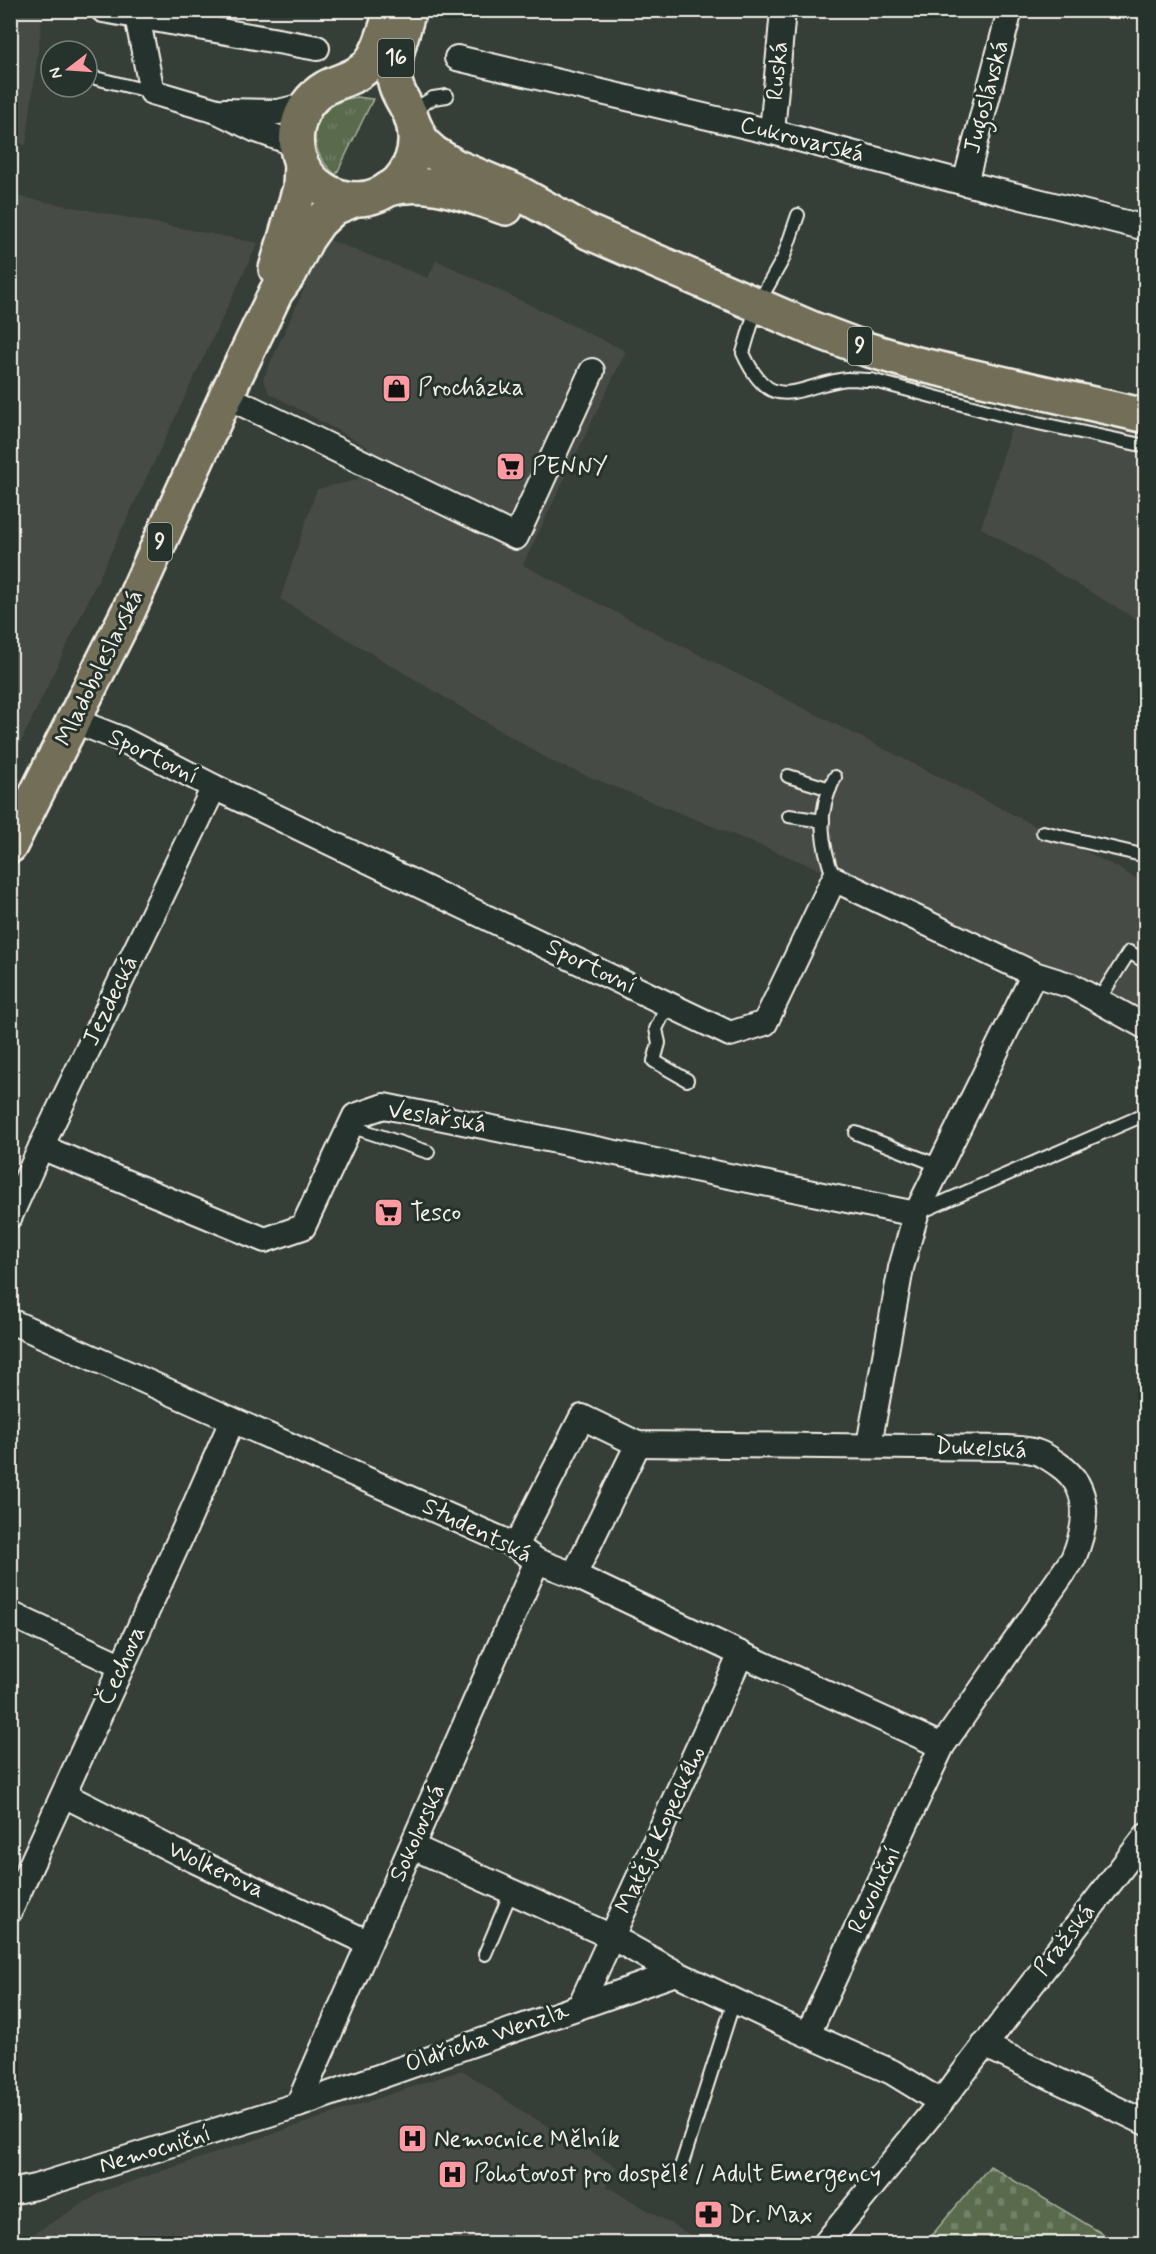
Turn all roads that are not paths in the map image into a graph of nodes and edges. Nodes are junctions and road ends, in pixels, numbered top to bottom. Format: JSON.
{"nodes":[{"id":1,"x":103,"y":10,"type":"edge"},
{"id":2,"x":392,"y":10,"type":"edge"},
{"id":3,"x":409,"y":10,"type":"edge"},
{"id":4,"x":783,"y":10,"type":"edge"},
{"id":5,"x":1010,"y":10,"type":"edge"},
{"id":6,"x":137,"y":16,"type":"junction"},
{"id":7,"x":317,"y":48,"type":"dead end"},
{"id":8,"x":457,"y":58,"type":"dead end"},
{"id":9,"x":99,"y":79,"type":"edge"},
{"id":10,"x":344,"y":80,"type":"junction"},
{"id":11,"x":152,"y":92,"type":"junction"},
{"id":12,"x":447,"y":96,"type":"dead end"},
{"id":13,"x":307,"y":105,"type":"junction"},
{"id":14,"x":217,"y":111,"type":"junction"},
{"id":15,"x":409,"y":114,"type":"junction"},
{"id":16,"x":772,"y":132,"type":"junction"},
{"id":17,"x":299,"y":155,"type":"junction"},
{"id":18,"x":965,"y":183,"type":"junction"},
{"id":19,"x":388,"y":189,"type":"junction"},
{"id":20,"x":356,"y":199,"type":"junction"},
{"id":21,"x":798,"y":215,"type":"dead end"},
{"id":22,"x":1146,"y":228,"type":"edge"},
{"id":23,"x":588,"y":232,"type":"junction"},
{"id":24,"x":276,"y":292,"type":"junction"},
{"id":25,"x":757,"y":305,"type":"junction"},
{"id":26,"x":592,"y":371,"type":"dead end"},
{"id":27,"x":226,"y":396,"type":"junction"},
{"id":28,"x":1146,"y":416,"type":"edge"},
{"id":29,"x":1146,"y":446,"type":"edge"},
{"id":30,"x":75,"y":721,"type":"junction"},
{"id":31,"x":788,"y":776,"type":"dead end"},
{"id":32,"x":835,"y":777,"type":"dead end"},
{"id":33,"x":214,"y":787,"type":"junction"},
{"id":34,"x":830,"y":789,"type":"junction"},
{"id":35,"x":789,"y":816,"type":"dead end"},
{"id":36,"x":823,"y":821,"type":"junction"},
{"id":37,"x":1043,"y":832,"type":"dead end"},
{"id":38,"x":10,"y":846,"type":"edge"},
{"id":39,"x":1146,"y":856,"type":"edge"},
{"id":40,"x":834,"y":879,"type":"junction"},
{"id":41,"x":1146,"y":962,"type":"edge"},
{"id":42,"x":1034,"y":974,"type":"junction"},
{"id":43,"x":1098,"y":1001,"type":"junction"},
{"id":44,"x":668,"y":1004,"type":"junction"},
{"id":45,"x":1146,"y":1027,"type":"edge"},
{"id":46,"x":687,"y":1080,"type":"dead end"},
{"id":47,"x":1146,"y":1114,"type":"edge"},
{"id":48,"x":350,"y":1126,"type":"junction"},
{"id":49,"x":856,"y":1133,"type":"dead end"},
{"id":50,"x":41,"y":1147,"type":"junction"},
{"id":51,"x":428,"y":1152,"type":"dead end"},
{"id":52,"x":940,"y":1166,"type":"junction"},
{"id":53,"x":916,"y":1214,"type":"junction"},
{"id":54,"x":10,"y":1216,"type":"edge"},
{"id":55,"x":10,"y":1321,"type":"edge"},
{"id":56,"x":232,"y":1421,"type":"junction"},
{"id":57,"x":638,"y":1444,"type":"junction"},
{"id":58,"x":868,"y":1445,"type":"junction"},
{"id":59,"x":516,"y":1546,"type":"junction"},
{"id":60,"x":537,"y":1561,"type":"junction"},
{"id":61,"x":574,"y":1575,"type":"junction"},
{"id":62,"x":10,"y":1614,"type":"edge"},
{"id":63,"x":741,"y":1654,"type":"junction"},
{"id":64,"x":122,"y":1666,"type":"junction"},
{"id":65,"x":942,"y":1746,"type":"junction"},
{"id":66,"x":64,"y":1795,"type":"junction"},
{"id":67,"x":1146,"y":1836,"type":"edge"},
{"id":68,"x":413,"y":1847,"type":"junction"},
{"id":69,"x":511,"y":1892,"type":"junction"},
{"id":70,"x":11,"y":1909,"type":"edge"},
{"id":71,"x":612,"y":1936,"type":"junction"},
{"id":72,"x":369,"y":1943,"type":"junction"},
{"id":73,"x":484,"y":1954,"type":"dead end"},
{"id":74,"x":676,"y":1973,"type":"junction"},
{"id":75,"x":734,"y":2001,"type":"junction"},
{"id":76,"x":580,"y":2006,"type":"junction"},
{"id":77,"x":808,"y":2034,"type":"junction"},
{"id":78,"x":984,"y":2045,"type":"junction"},
{"id":79,"x":941,"y":2102,"type":"junction"},
{"id":80,"x":298,"y":2104,"type":"junction"},
{"id":81,"x":1146,"y":2123,"type":"edge"},
{"id":82,"x":679,"y":2173,"type":"dead end"},
{"id":83,"x":10,"y":2192,"type":"edge"},
{"id":84,"x":825,"y":2244,"type":"edge"}],
"edges":[{"from":1,"to":6,"type":"street"},
{"from":2,"to":10,"type":"main road","number":"16"},
{"from":3,"to":15,"type":"main road","number":"16"},
{"from":4,"to":16,"type":"street","name":"Ruská"},
{"from":5,"to":18,"type":"street","name":"Jugoslávská"},
{"from":6,"to":7,"type":"street"},
{"from":6,"to":11,"type":"street"},
{"from":8,"to":16,"type":"street","name":"Cukrovarská"},
{"from":9,"to":11,"type":"lane"},
{"from":10,"to":13,"type":"main road"},
{"from":10,"to":15,"type":"main road","number":"9"},
{"from":11,"to":14,"type":"street"},
{"from":12,"to":15,"type":"lane"},
{"from":13,"to":14,"type":"street"},
{"from":13,"to":17,"type":"main road","name":"Mladoboleslavská","number":"9"},
{"from":14,"to":17,"type":"street"},
{"from":15,"to":19,"type":"main road"},
{"from":15,"to":23,"type":"main road","number":"9"},
{"from":16,"to":18,"type":"street","name":"Cukrovarská"},
{"from":17,"to":20,"type":"main road"},
{"from":17,"to":24,"type":"main road","name":"Mladoboleslavská","number":"9"},
{"from":18,"to":22,"type":"street","name":"Cukrovarská"},
{"from":19,"to":20,"type":"main road","name":"Mladoboleslavská","number":"9"},
{"from":19,"to":23,"type":"main road","number":"9"},
{"from":20,"to":24,"type":"main road","name":"Mladoboleslavská","number":"9"},
{"from":21,"to":25,"type":"lane"},
{"from":23,"to":25,"type":"main road","number":"9"},
{"from":24,"to":27,"type":"main road","name":"Mladoboleslavská","number":"9"},
{"from":25,"to":28,"type":"main road","number":"9"},
{"from":25,"to":29,"type":"lane"},
{"from":26,"to":27,"type":"street"},
{"from":27,"to":30,"type":"main road","name":"Mladoboleslavská","number":"9"},
{"from":30,"to":33,"type":"street","name":"Sportovní"},
{"from":30,"to":38,"type":"main road","name":"Mladoboleslavská","number":"9"},
{"from":31,"to":34,"type":"lane"},
{"from":32,"to":34,"type":"lane"},
{"from":33,"to":44,"type":"street","name":"Sportovní"},
{"from":33,"to":50,"type":"street","name":"Jezdecká"},
{"from":34,"to":36,"type":"lane"},
{"from":35,"to":36,"type":"lane"},
{"from":36,"to":40,"type":"lane"},
{"from":37,"to":39,"type":"lane"},
{"from":40,"to":42,"type":"street"},
{"from":40,"to":44,"type":"street","name":"Sportovní"},
{"from":41,"to":43,"type":"lane"},
{"from":42,"to":43,"type":"street"},
{"from":42,"to":52,"type":"street"},
{"from":43,"to":45,"type":"street"},
{"from":44,"to":46,"type":"lane"},
{"from":47,"to":53,"type":"lane"},
{"from":48,"to":50,"type":"street","name":"Veslařská"},
{"from":48,"to":51,"type":"lane"},
{"from":48,"to":53,"type":"street","name":"Veslařská"},
{"from":49,"to":52,"type":"lane"},
{"from":50,"to":54,"type":"street","name":"Jezdecká"},
{"from":52,"to":53,"type":"street"},
{"from":53,"to":58,"type":"street"},
{"from":55,"to":56,"type":"street","name":"Studentská"},
{"from":56,"to":59,"type":"street","name":"Studentská"},
{"from":56,"to":64,"type":"street","name":"Čechova"},
{"from":57,"to":58,"type":"street","name":"Dukelská"},
{"from":57,"to":59,"type":"street"},
{"from":57,"to":61,"type":"street"},
{"from":58,"to":65,"type":"street","name":"Dukelská"},
{"from":59,"to":60,"type":"street","name":"Studentská"},
{"from":60,"to":61,"type":"street","name":"Studentská"},
{"from":60,"to":68,"type":"street","name":"Sokolovská"},
{"from":61,"to":63,"type":"street","name":"Studentská"},
{"from":62,"to":64,"type":"street"},
{"from":63,"to":65,"type":"street","name":"Studentská"},
{"from":63,"to":71,"type":"street","name":"Matěje Kopeckého"},
{"from":64,"to":66,"type":"street","name":"Čechova"},
{"from":65,"to":77,"type":"street","name":"Revoluční"},
{"from":66,"to":70,"type":"street","name":"Čechova"},
{"from":66,"to":72,"type":"street","name":"Wolkerova"},
{"from":67,"to":78,"type":"street","name":"Pražská"},
{"from":68,"to":69,"type":"street"},
{"from":68,"to":72,"type":"street","name":"Sokolovská"},
{"from":69,"to":71,"type":"street"},
{"from":69,"to":73,"type":"lane"},
{"from":71,"to":74,"type":"street"},
{"from":71,"to":76,"type":"street","name":"Matěje Kopeckého"},
{"from":72,"to":80,"type":"street","name":"Sokolovská"},
{"from":74,"to":75,"type":"street"},
{"from":74,"to":76,"type":"street","name":"Oldřicha Wenzla"},
{"from":75,"to":77,"type":"street"},
{"from":75,"to":82,"type":"lane"},
{"from":76,"to":80,"type":"street","name":"Oldřicha Wenzla"},
{"from":77,"to":79,"type":"street"},
{"from":78,"to":79,"type":"street","name":"Pražská"},
{"from":78,"to":81,"type":"street"},
{"from":79,"to":84,"type":"street","name":"Pražská"},
{"from":80,"to":83,"type":"street","name":"Nemocniční"}]}
